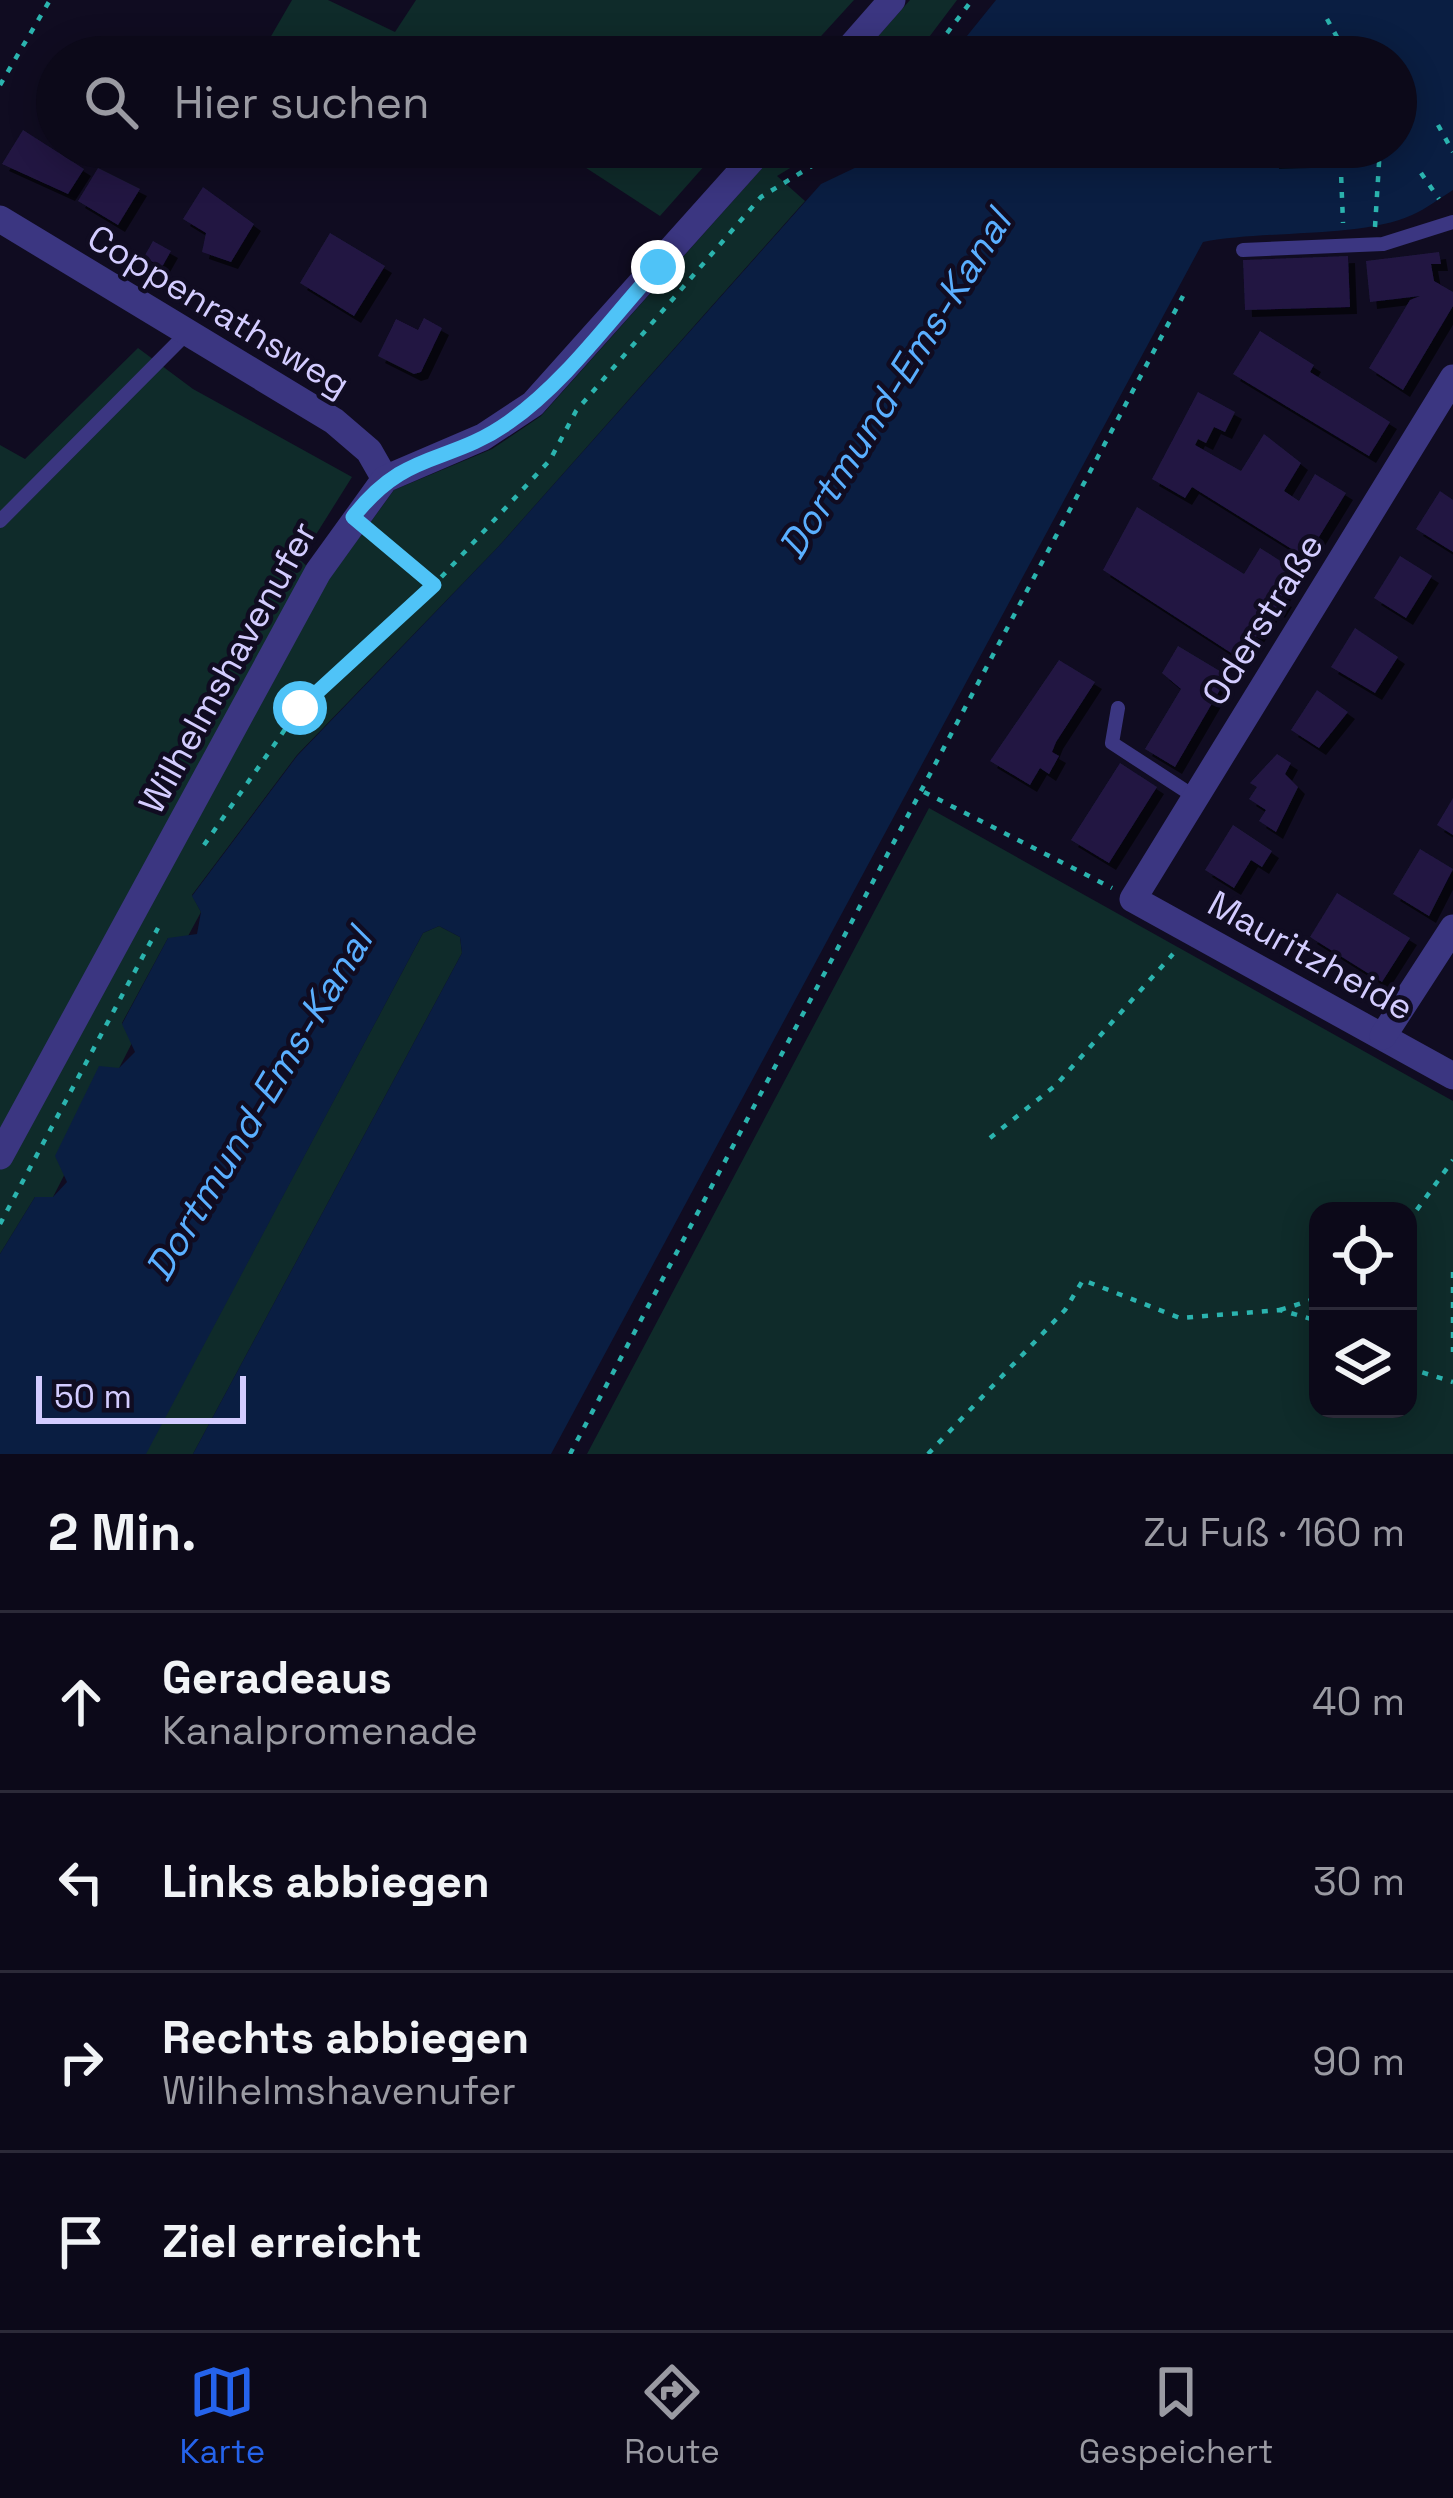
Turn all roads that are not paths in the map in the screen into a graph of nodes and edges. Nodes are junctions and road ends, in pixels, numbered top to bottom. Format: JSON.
{"nodes":[{"id":1,"x":892,"y":0,"type":"edge"},
{"id":2,"x":860,"y":36,"type":"edge"},
{"id":3,"x":744,"y":168,"type":"edge"},
{"id":4,"x":0,"y":219,"type":"edge"},
{"id":5,"x":1453,"y":222,"type":"edge"},
{"id":6,"x":1243,"y":250,"type":"dead end"},
{"id":7,"x":188,"y":332,"type":"junction"},
{"id":8,"x":1453,"y":378,"type":"edge"},
{"id":9,"x":385,"y":478,"type":"junction"},
{"id":10,"x":0,"y":521,"type":"edge"},
{"id":11,"x":1118,"y":708,"type":"dead end"},
{"id":12,"x":1196,"y":797,"type":"junction"},
{"id":13,"x":1133,"y":898,"type":"joint"},
{"id":14,"x":1453,"y":928,"type":"edge"},
{"id":15,"x":1383,"y":1036,"type":"junction"},
{"id":16,"x":1453,"y":1076,"type":"edge"},
{"id":17,"x":0,"y":1156,"type":"edge"}],
"edges":[{"from":1,"to":2,"type":"street"},
{"from":3,"to":9,"type":"street","name":"Wilhelmshavenufer"},
{"from":4,"to":7,"type":"street","name":"Coppenrathsweg"},
{"from":5,"to":6,"type":"lane"},
{"from":7,"to":9,"type":"street","name":"Coppenrathsweg"},
{"from":7,"to":10,"type":"lane"},
{"from":8,"to":12,"type":"street","name":"Oderstraße"},
{"from":9,"to":17,"type":"street","name":"Wilhelmshavenufer"},
{"from":11,"to":12,"type":"lane"},
{"from":12,"to":13,"type":"street","name":"Oderstraße"},
{"from":13,"to":15,"type":"street","name":"Mauritzheide"},
{"from":14,"to":15,"type":"street"},
{"from":15,"to":16,"type":"street","name":"Mauritzheide"}]}
